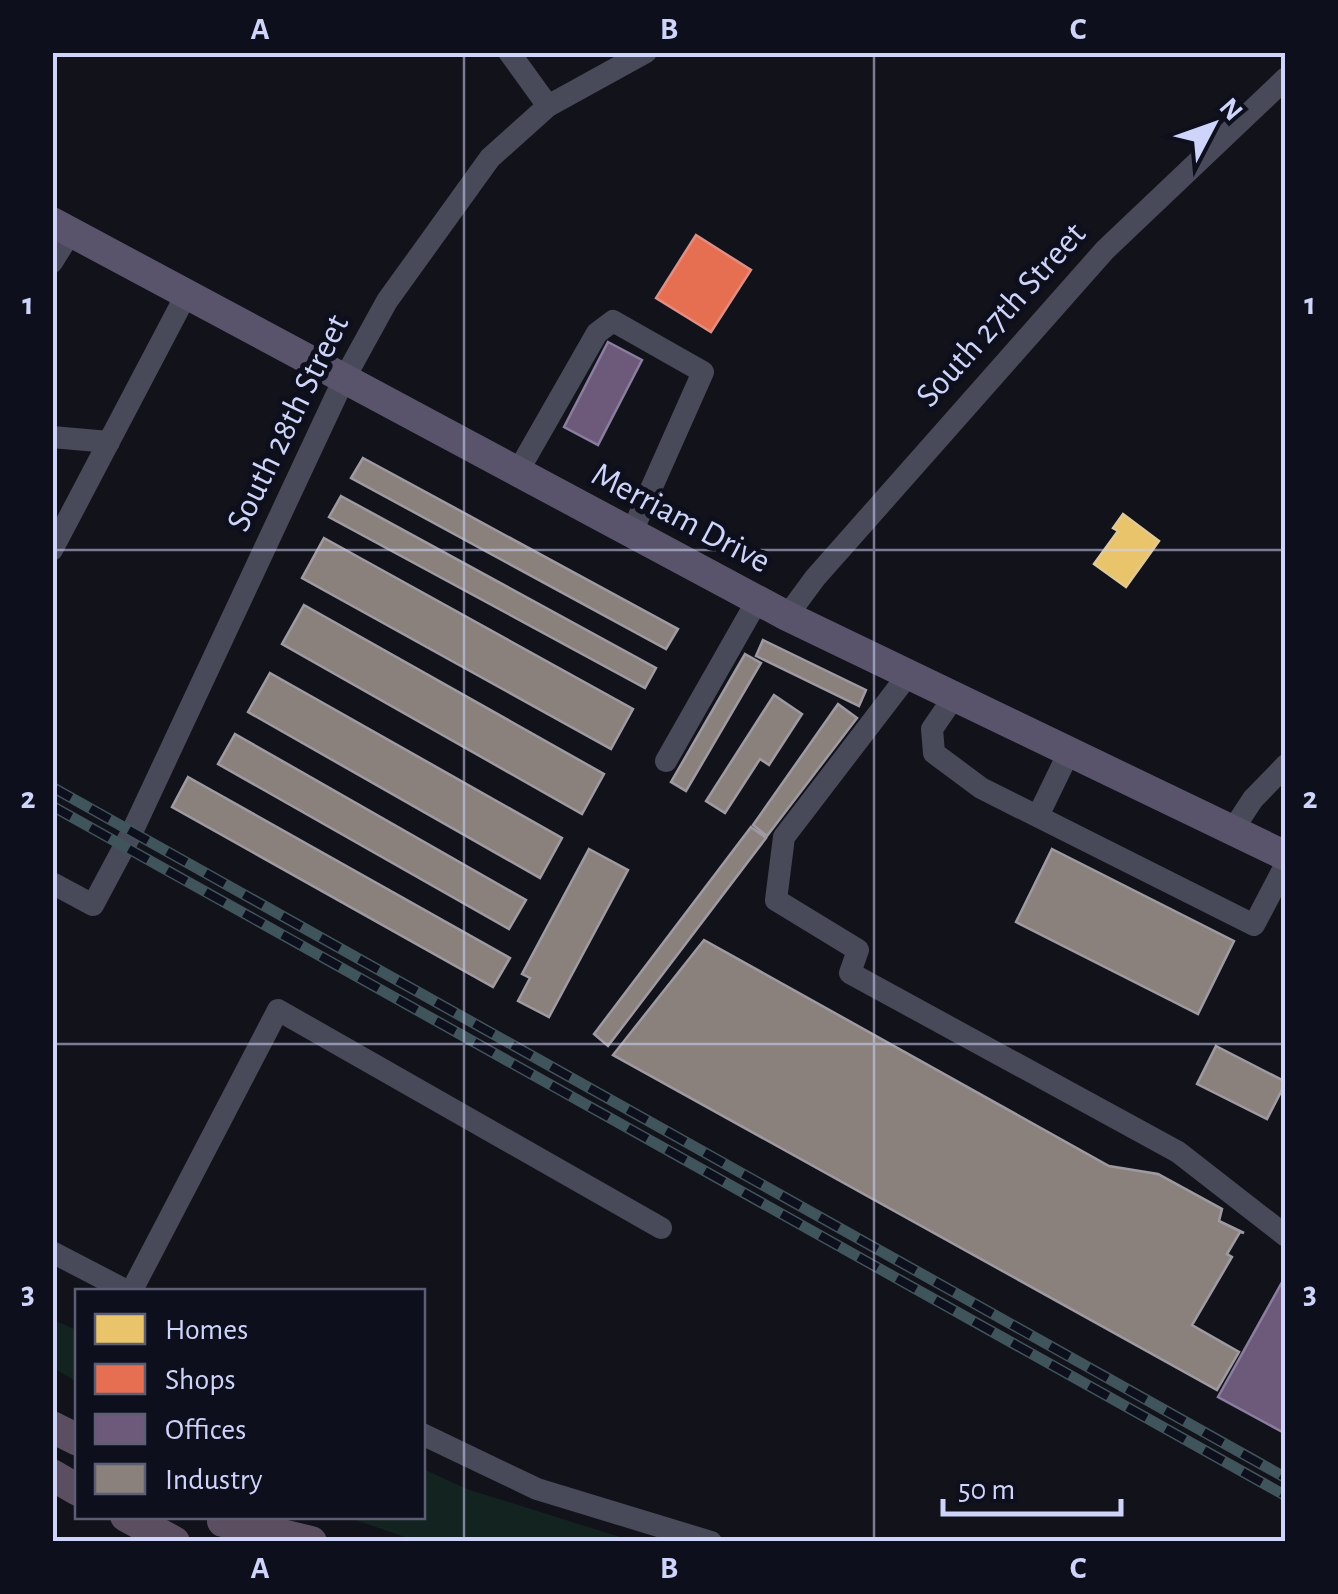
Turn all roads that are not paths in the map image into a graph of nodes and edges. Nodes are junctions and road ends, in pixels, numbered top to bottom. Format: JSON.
{"nodes":[{"id":1,"x":509,"y":52,"type":"edge"},
{"id":2,"x":646,"y":52,"type":"edge"},
{"id":3,"x":1286,"y":78,"type":"edge"},
{"id":4,"x":548,"y":106,"type":"junction"},
{"id":5,"x":62,"y":227,"type":"edge"},
{"id":6,"x":52,"y":262,"type":"edge"},
{"id":7,"x":186,"y":295,"type":"junction"},
{"id":8,"x":343,"y":381,"type":"junction"},
{"id":9,"x":52,"y":437,"type":"edge"},
{"id":10,"x":109,"y":442,"type":"junction"},
{"id":11,"x":517,"y":474,"type":"junction"},
{"id":12,"x":631,"y":534,"type":"junction"},
{"id":13,"x":52,"y":550,"type":"edge"},
{"id":14,"x":757,"y":600,"type":"junction"},
{"id":15,"x":787,"y":616,"type":"junction"},
{"id":16,"x":908,"y":675,"type":"junction"},
{"id":17,"x":954,"y":697,"type":"junction"},
{"id":18,"x":1069,"y":752,"type":"junction"},
{"id":19,"x":666,"y":761,"type":"dead end"},
{"id":20,"x":1286,"y":765,"type":"edge"},
{"id":21,"x":1038,"y":816,"type":"junction"},
{"id":22,"x":1232,"y":831,"type":"junction"},
{"id":23,"x":1286,"y":860,"type":"edge"},
{"id":24,"x":52,"y":883,"type":"edge"},
{"id":25,"x":661,"y":1228,"type":"dead end"},
{"id":26,"x":1286,"y":1236,"type":"edge"},
{"id":27,"x":52,"y":1252,"type":"edge"},
{"id":28,"x":124,"y":1289,"type":"edge"},
{"id":29,"x":132,"y":1289,"type":"edge"},
{"id":30,"x":52,"y":1427,"type":"edge"},
{"id":31,"x":425,"y":1435,"type":"edge"},
{"id":32,"x":75,"y":1438,"type":"edge"},
{"id":33,"x":52,"y":1476,"type":"edge"},
{"id":34,"x":75,"y":1488,"type":"edge"},
{"id":35,"x":122,"y":1519,"type":"edge"},
{"id":36,"x":132,"y":1519,"type":"edge"},
{"id":37,"x":219,"y":1519,"type":"edge"},
{"id":38,"x":154,"y":1542,"type":"edge"},
{"id":39,"x":174,"y":1542,"type":"edge"},
{"id":40,"x":264,"y":1542,"type":"edge"},
{"id":41,"x":311,"y":1542,"type":"edge"},
{"id":42,"x":711,"y":1542,"type":"edge"}],
"edges":[{"from":1,"to":4,"type":"street"},
{"from":2,"to":4,"type":"street","name":"South 28th Street"},
{"from":3,"to":15,"type":"street","name":"South 27th Street"},
{"from":4,"to":8,"type":"street","name":"South 28th Street"},
{"from":5,"to":6,"type":"street"},
{"from":5,"to":7,"type":"main road","name":"Merriam Drive"},
{"from":7,"to":8,"type":"main road","name":"Merriam Drive"},
{"from":7,"to":10,"type":"street"},
{"from":8,"to":11,"type":"main road","name":"Merriam Drive"},
{"from":8,"to":24,"type":"street","name":"South 28th Street"},
{"from":9,"to":10,"type":"street"},
{"from":10,"to":13,"type":"street"},
{"from":11,"to":12,"type":"main road","name":"Merriam Drive"},
{"from":11,"to":12,"type":"street"},
{"from":12,"to":14,"type":"main road","name":"Merriam Drive"},
{"from":14,"to":15,"type":"main road","name":"Merriam Drive"},
{"from":14,"to":19,"type":"street"},
{"from":15,"to":16,"type":"main road","name":"Merriam Drive"},
{"from":16,"to":17,"type":"main road","name":"Merriam Drive"},
{"from":16,"to":26,"type":"street"},
{"from":17,"to":18,"type":"main road","name":"Merriam Drive"},
{"from":17,"to":21,"type":"street"},
{"from":18,"to":21,"type":"street"},
{"from":18,"to":22,"type":"main road","name":"Merriam Drive"},
{"from":20,"to":22,"type":"street"},
{"from":21,"to":23,"type":"street"},
{"from":22,"to":23,"type":"main road","name":"Merriam Drive"},
{"from":25,"to":29,"type":"street"},
{"from":27,"to":28,"type":"street"},
{"from":30,"to":32,"type":"highway"},
{"from":31,"to":42,"type":"street"},
{"from":33,"to":34,"type":"highway"},
{"from":35,"to":38,"type":"highway"},
{"from":36,"to":39,"type":"highway"},
{"from":37,"to":40,"type":"highway"},
{"from":37,"to":41,"type":"highway"}]}
